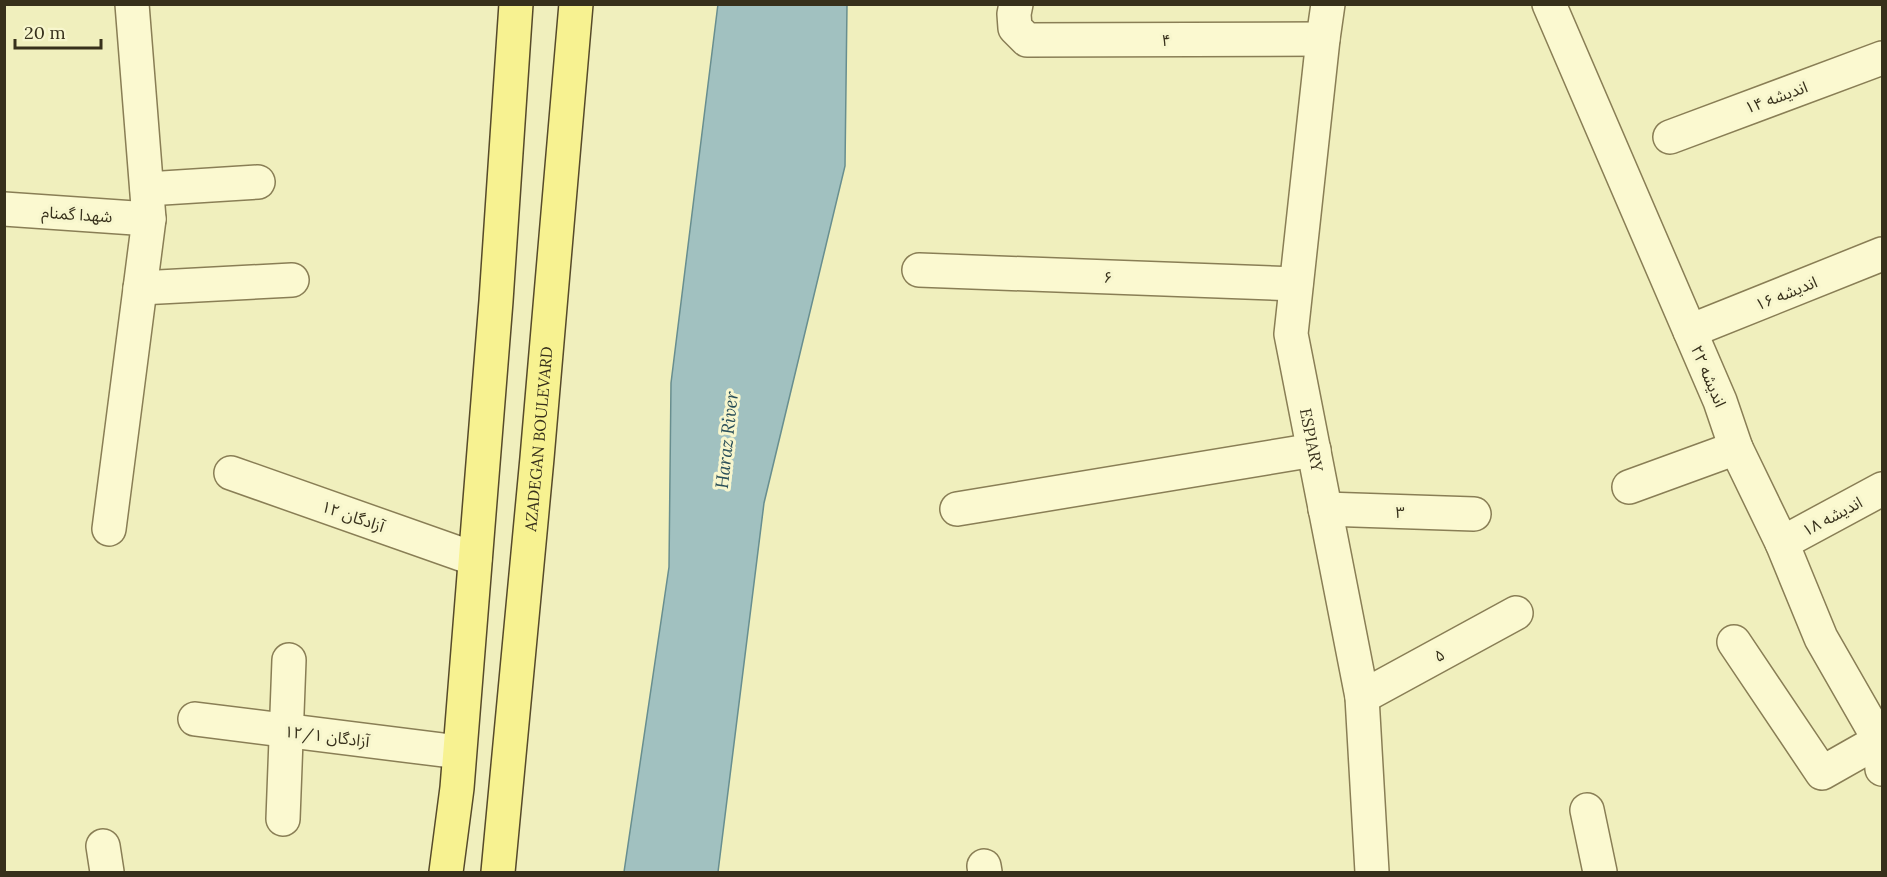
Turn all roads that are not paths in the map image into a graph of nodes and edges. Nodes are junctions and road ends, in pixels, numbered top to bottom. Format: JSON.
{"nodes":[{"id":1,"x":132,"y":4,"type":"edge"},
{"id":2,"x":516,"y":4,"type":"edge"},
{"id":3,"x":576,"y":4,"type":"edge"},
{"id":4,"x":1328,"y":4,"type":"edge"},
{"id":5,"x":1549,"y":4,"type":"edge"},
{"id":6,"x":1015,"y":16,"type":"edge"},
{"id":7,"x":1323,"y":39,"type":"junction"},
{"id":8,"x":1882,"y":58,"type":"edge"},
{"id":9,"x":1670,"y":137,"type":"dead end"},
{"id":10,"x":258,"y":182,"type":"dead end"},
{"id":11,"x":148,"y":204,"type":"junction"},
{"id":12,"x":4,"y":209,"type":"edge"},
{"id":13,"x":1882,"y":254,"type":"edge"},
{"id":14,"x":919,"y":270,"type":"dead end"},
{"id":15,"x":292,"y":280,"type":"dead end"},
{"id":16,"x":1296,"y":284,"type":"junction"},
{"id":17,"x":140,"y":288,"type":"junction"},
{"id":18,"x":1690,"y":331,"type":"junction"},
{"id":19,"x":1736,"y":448,"type":"junction"},
{"id":20,"x":1314,"y":450,"type":"junction"},
{"id":21,"x":231,"y":473,"type":"dead end"},
{"id":22,"x":1629,"y":487,"type":"dead end"},
{"id":23,"x":1882,"y":489,"type":"edge"},
{"id":24,"x":957,"y":509,"type":"dead end"},
{"id":25,"x":1325,"y":509,"type":"junction"},
{"id":26,"x":1474,"y":514,"type":"dead end"},
{"id":27,"x":109,"y":529,"type":"dead end"},
{"id":28,"x":1782,"y":543,"type":"junction"},
{"id":29,"x":475,"y":559,"type":"junction"},
{"id":30,"x":1516,"y":613,"type":"dead end"},
{"id":31,"x":1734,"y":642,"type":"dead end"},
{"id":32,"x":289,"y":660,"type":"dead end"},
{"id":33,"x":1362,"y":697,"type":"junction"},
{"id":34,"x":195,"y":719,"type":"dead end"},
{"id":35,"x":286,"y":731,"type":"junction"},
{"id":36,"x":1882,"y":750,"type":"edge"},
{"id":37,"x":459,"y":752,"type":"junction"},
{"id":38,"x":1587,"y":810,"type":"dead end"},
{"id":39,"x":284,"y":819,"type":"dead end"},
{"id":40,"x":446,"y":873,"type":"edge"},
{"id":41,"x":498,"y":873,"type":"edge"},
{"id":42,"x":1372,"y":873,"type":"edge"},
{"id":43,"x":1600,"y":873,"type":"edge"}],
"edges":[{"from":1,"to":11,"type":"street"},
{"from":2,"to":29,"type":"main road"},
{"from":3,"to":41,"type":"main road","name":"AZADEGAN BOULEVARD"},
{"from":4,"to":7,"type":"street","name":"ESPIARY"},
{"from":5,"to":18,"type":"street","name":"اندیشه ۲۲"},
{"from":6,"to":7,"type":"street","name":"۴"},
{"from":7,"to":16,"type":"street","name":"ESPIARY"},
{"from":8,"to":9,"type":"street","name":"اندیشه ۱۴"},
{"from":10,"to":11,"type":"street","name":"شهدا گمنام"},
{"from":11,"to":12,"type":"street","name":"شهدا گمنام"},
{"from":11,"to":17,"type":"street"},
{"from":13,"to":18,"type":"street","name":"اندیشه ۱۶"},
{"from":14,"to":16,"type":"street","name":"۶"},
{"from":15,"to":17,"type":"street"},
{"from":16,"to":20,"type":"street","name":"ESPIARY"},
{"from":17,"to":27,"type":"street"},
{"from":18,"to":19,"type":"street","name":"اندیشه ۲۲"},
{"from":19,"to":22,"type":"street"},
{"from":19,"to":28,"type":"street","name":"اندیشه ۲۲"},
{"from":20,"to":24,"type":"street"},
{"from":20,"to":25,"type":"street","name":"ESPIARY"},
{"from":21,"to":29,"type":"street","name":"آزادگان ۱۲"},
{"from":23,"to":28,"type":"street","name":"اندیشه ۱۸"},
{"from":25,"to":26,"type":"street","name":"۳"},
{"from":25,"to":33,"type":"street","name":"ESPIARY"},
{"from":28,"to":36,"type":"street","name":"اندیشه ۲۲"},
{"from":29,"to":37,"type":"main road"},
{"from":30,"to":33,"type":"street","name":"۵"},
{"from":31,"to":36,"type":"street"},
{"from":32,"to":35,"type":"street"},
{"from":33,"to":42,"type":"street","name":"ESPIARY"},
{"from":34,"to":35,"type":"street","name":"آزادگان ۱۲/۱"},
{"from":35,"to":37,"type":"street","name":"آزادگان ۱۲/۱"},
{"from":35,"to":39,"type":"street"},
{"from":37,"to":40,"type":"main road"},
{"from":38,"to":43,"type":"street"}]}
